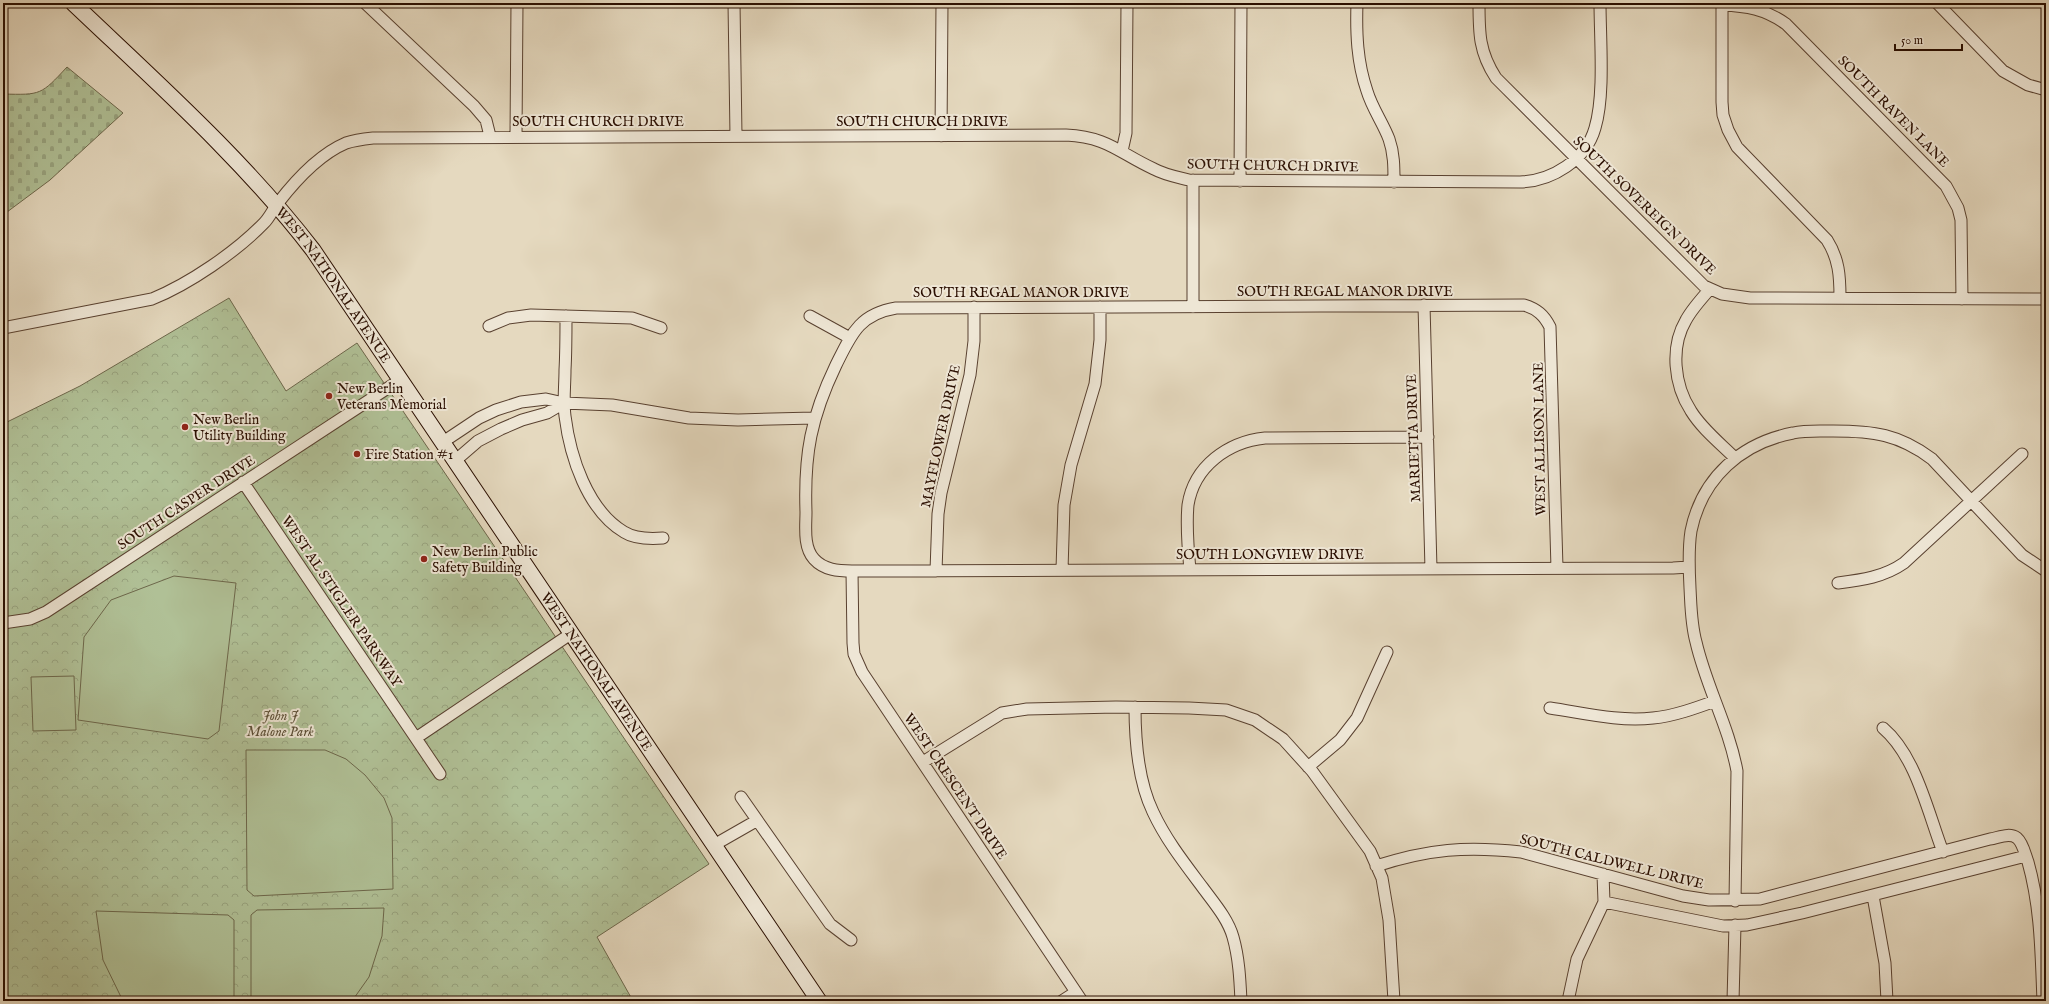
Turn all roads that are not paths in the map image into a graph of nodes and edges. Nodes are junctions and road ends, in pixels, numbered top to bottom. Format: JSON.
{"nodes":[{"id":1,"x":73,"y":3,"type":"edge"},
{"id":2,"x":365,"y":3,"type":"edge"},
{"id":3,"x":517,"y":3,"type":"edge"},
{"id":4,"x":734,"y":3,"type":"edge"},
{"id":5,"x":942,"y":3,"type":"edge"},
{"id":6,"x":1126,"y":3,"type":"edge"},
{"id":7,"x":1241,"y":3,"type":"edge"},
{"id":8,"x":1357,"y":3,"type":"edge"},
{"id":9,"x":1479,"y":3,"type":"edge"},
{"id":10,"x":1600,"y":3,"type":"edge"},
{"id":11,"x":1937,"y":3,"type":"edge"},
{"id":12,"x":1722,"y":4,"type":"edge"},
{"id":13,"x":2046,"y":90,"type":"edge"},
{"id":14,"x":490,"y":136,"type":"junction"},
{"id":15,"x":516,"y":136,"type":"junction"},
{"id":16,"x":736,"y":136,"type":"junction"},
{"id":17,"x":942,"y":136,"type":"junction"},
{"id":18,"x":1122,"y":151,"type":"junction"},
{"id":19,"x":1576,"y":158,"type":"junction"},
{"id":20,"x":1193,"y":180,"type":"junction"},
{"id":21,"x":1240,"y":181,"type":"junction"},
{"id":22,"x":1394,"y":182,"type":"junction"},
{"id":23,"x":277,"y":204,"type":"junction"},
{"id":24,"x":1710,"y":289,"type":"junction"},
{"id":25,"x":1840,"y":298,"type":"junction"},
{"id":26,"x":1962,"y":299,"type":"junction"},
{"id":27,"x":2046,"y":299,"type":"edge"},
{"id":28,"x":1424,"y":306,"type":"junction"},
{"id":29,"x":1100,"y":307,"type":"junction"},
{"id":30,"x":1193,"y":307,"type":"junction"},
{"id":31,"x":974,"y":308,"type":"junction"},
{"id":32,"x":1541,"y":313,"type":"joint"},
{"id":33,"x":566,"y":316,"type":"junction"},
{"id":34,"x":810,"y":316,"type":"dead end"},
{"id":35,"x":489,"y":326,"type":"dead end"},
{"id":36,"x":3,"y":328,"type":"edge"},
{"id":37,"x":661,"y":328,"type":"dead end"},
{"id":38,"x":850,"y":338,"type":"junction"},
{"id":39,"x":400,"y":380,"type":"junction"},
{"id":40,"x":564,"y":404,"type":"junction"},
{"id":41,"x":814,"y":418,"type":"junction"},
{"id":42,"x":1428,"y":437,"type":"junction"},
{"id":43,"x":443,"y":442,"type":"junction"},
{"id":44,"x":2022,"y":454,"type":"dead end"},
{"id":45,"x":1735,"y":458,"type":"junction"},
{"id":46,"x":456,"y":460,"type":"junction"},
{"id":47,"x":243,"y":482,"type":"junction"},
{"id":48,"x":1971,"y":501,"type":"junction"},
{"id":49,"x":663,"y":538,"type":"dead end"},
{"id":50,"x":1689,"y":567,"type":"junction"},
{"id":51,"x":1557,"y":568,"type":"junction"},
{"id":52,"x":1431,"y":569,"type":"junction"},
{"id":53,"x":1062,"y":570,"type":"junction"},
{"id":54,"x":1190,"y":570,"type":"junction"},
{"id":55,"x":852,"y":571,"type":"junction"},
{"id":56,"x":936,"y":571,"type":"junction"},
{"id":57,"x":2046,"y":571,"type":"edge"},
{"id":58,"x":1838,"y":583,"type":"dead end"},
{"id":59,"x":3,"y":623,"type":"edge"},
{"id":60,"x":572,"y":633,"type":"junction"},
{"id":61,"x":1387,"y":652,"type":"dead end"},
{"id":62,"x":1715,"y":701,"type":"junction"},
{"id":63,"x":1135,"y":707,"type":"junction"},
{"id":64,"x":1550,"y":708,"type":"dead end"},
{"id":65,"x":1883,"y":728,"type":"dead end"},
{"id":66,"x":416,"y":738,"type":"junction"},
{"id":67,"x":923,"y":762,"type":"junction"},
{"id":68,"x":1308,"y":767,"type":"junction"},
{"id":69,"x":440,"y":774,"type":"dead end"},
{"id":70,"x":741,"y":797,"type":"dead end"},
{"id":71,"x":756,"y":820,"type":"junction"},
{"id":72,"x":714,"y":845,"type":"junction"},
{"id":73,"x":1943,"y":852,"type":"junction"},
{"id":74,"x":2026,"y":856,"type":"junction"},
{"id":75,"x":1376,"y":866,"type":"junction"},
{"id":76,"x":1603,"y":874,"type":"junction"},
{"id":77,"x":1873,"y":896,"type":"junction"},
{"id":78,"x":1734,"y":901,"type":"junction"},
{"id":79,"x":1604,"y":902,"type":"junction"},
{"id":80,"x":1735,"y":926,"type":"junction"},
{"id":81,"x":851,"y":940,"type":"dead end"},
{"id":82,"x":1079,"y":996,"type":"edge"},
{"id":83,"x":819,"y":1001,"type":"edge"},
{"id":84,"x":1062,"y":1001,"type":"edge"},
{"id":85,"x":1241,"y":1001,"type":"edge"},
{"id":86,"x":1394,"y":1001,"type":"edge"},
{"id":87,"x":1568,"y":1001,"type":"edge"},
{"id":88,"x":1734,"y":1001,"type":"edge"},
{"id":89,"x":1887,"y":1001,"type":"edge"},
{"id":90,"x":2043,"y":1001,"type":"edge"}],
"edges":[{"from":1,"to":23,"type":"main road","name":"WEST NATIONAL AVENUE"},
{"from":2,"to":14,"type":"street"},
{"from":3,"to":15,"type":"street"},
{"from":4,"to":16,"type":"street"},
{"from":5,"to":17,"type":"street"},
{"from":6,"to":18,"type":"street"},
{"from":7,"to":21,"type":"street"},
{"from":8,"to":22,"type":"street"},
{"from":9,"to":19,"type":"street","name":"SOUTH SOVEREIGN DRIVE"},
{"from":10,"to":19,"type":"street"},
{"from":11,"to":13,"type":"street"},
{"from":12,"to":25,"type":"street"},
{"from":12,"to":26,"type":"street","name":"SOUTH RAVEN LANE"},
{"from":14,"to":15,"type":"street","name":"SOUTH CHURCH DRIVE"},
{"from":14,"to":23,"type":"street","name":"SOUTH CHURCH DRIVE"},
{"from":15,"to":16,"type":"street","name":"SOUTH CHURCH DRIVE"},
{"from":16,"to":17,"type":"street","name":"SOUTH CHURCH DRIVE"},
{"from":17,"to":18,"type":"street","name":"SOUTH CHURCH DRIVE"},
{"from":18,"to":20,"type":"street","name":"SOUTH CHURCH DRIVE"},
{"from":19,"to":22,"type":"street","name":"SOUTH CHURCH DRIVE"},
{"from":19,"to":24,"type":"street","name":"SOUTH SOVEREIGN DRIVE"},
{"from":20,"to":21,"type":"street","name":"SOUTH CHURCH DRIVE"},
{"from":20,"to":30,"type":"street"},
{"from":21,"to":22,"type":"street","name":"SOUTH CHURCH DRIVE"},
{"from":23,"to":36,"type":"street","name":"SOUTH CHURCH DRIVE"},
{"from":23,"to":39,"type":"main road","name":"WEST NATIONAL AVENUE"},
{"from":24,"to":25,"type":"street","name":"SOUTH SOVEREIGN DRIVE"},
{"from":24,"to":45,"type":"street"},
{"from":25,"to":26,"type":"street","name":"SOUTH SOVEREIGN DRIVE"},
{"from":26,"to":27,"type":"street","name":"SOUTH SOVEREIGN DRIVE"},
{"from":28,"to":30,"type":"street","name":"SOUTH REGAL MANOR DRIVE"},
{"from":28,"to":32,"type":"street","name":"SOUTH REGAL MANOR DRIVE"},
{"from":28,"to":42,"type":"street","name":"MARIETTA DRIVE"},
{"from":29,"to":30,"type":"street","name":"SOUTH REGAL MANOR DRIVE"},
{"from":29,"to":31,"type":"street","name":"SOUTH REGAL MANOR DRIVE"},
{"from":29,"to":53,"type":"street"},
{"from":31,"to":38,"type":"street","name":"SOUTH REGAL MANOR DRIVE"},
{"from":31,"to":56,"type":"street","name":"MAYFLOWER DRIVE"},
{"from":32,"to":51,"type":"street","name":"WEST ALLISON LANE"},
{"from":33,"to":35,"type":"street"},
{"from":33,"to":37,"type":"street"},
{"from":33,"to":40,"type":"street"},
{"from":34,"to":38,"type":"street"},
{"from":38,"to":41,"type":"street","name":"SOUTH REGAL MANOR DRIVE"},
{"from":39,"to":43,"type":"main road","name":"WEST NATIONAL AVENUE"},
{"from":39,"to":47,"type":"street","name":"SOUTH CASPER DRIVE"},
{"from":40,"to":41,"type":"street"},
{"from":40,"to":43,"type":"street"},
{"from":40,"to":46,"type":"street"},
{"from":40,"to":49,"type":"street"},
{"from":41,"to":55,"type":"street","name":"SOUTH REGAL MANOR DRIVE"},
{"from":42,"to":52,"type":"street","name":"MARIETTA DRIVE"},
{"from":42,"to":54,"type":"street"},
{"from":43,"to":46,"type":"main road","name":"WEST NATIONAL AVENUE"},
{"from":44,"to":48,"type":"street"},
{"from":45,"to":48,"type":"street"},
{"from":45,"to":50,"type":"street"},
{"from":46,"to":60,"type":"main road","name":"WEST NATIONAL AVENUE"},
{"from":47,"to":59,"type":"street","name":"SOUTH CASPER DRIVE"},
{"from":47,"to":66,"type":"street","name":"WEST AL STIGLER PARKWAY"},
{"from":48,"to":57,"type":"street"},
{"from":48,"to":58,"type":"street"},
{"from":50,"to":51,"type":"street","name":"SOUTH LONGVIEW DRIVE"},
{"from":50,"to":62,"type":"street"},
{"from":51,"to":52,"type":"street","name":"SOUTH LONGVIEW DRIVE"},
{"from":52,"to":54,"type":"street","name":"SOUTH LONGVIEW DRIVE"},
{"from":53,"to":54,"type":"street","name":"SOUTH LONGVIEW DRIVE"},
{"from":53,"to":56,"type":"street","name":"SOUTH LONGVIEW DRIVE"},
{"from":55,"to":56,"type":"street","name":"SOUTH LONGVIEW DRIVE"},
{"from":55,"to":67,"type":"street","name":"WEST CRESCENT DRIVE"},
{"from":60,"to":66,"type":"street"},
{"from":60,"to":72,"type":"main road","name":"WEST NATIONAL AVENUE"},
{"from":61,"to":68,"type":"street"},
{"from":62,"to":64,"type":"street"},
{"from":62,"to":78,"type":"street"},
{"from":63,"to":67,"type":"street"},
{"from":63,"to":68,"type":"street"},
{"from":63,"to":85,"type":"street"},
{"from":65,"to":73,"type":"street"},
{"from":66,"to":69,"type":"street","name":"WEST AL STIGLER PARKWAY"},
{"from":67,"to":82,"type":"street","name":"WEST CRESCENT DRIVE"},
{"from":68,"to":75,"type":"street"},
{"from":70,"to":71,"type":"street"},
{"from":71,"to":72,"type":"street"},
{"from":71,"to":81,"type":"street"},
{"from":72,"to":83,"type":"main road","name":"WEST NATIONAL AVENUE"},
{"from":73,"to":74,"type":"street","name":"SOUTH CALDWELL DRIVE"},
{"from":73,"to":78,"type":"street","name":"SOUTH CALDWELL DRIVE"},
{"from":74,"to":77,"type":"street"},
{"from":74,"to":90,"type":"street"},
{"from":75,"to":76,"type":"street","name":"SOUTH CALDWELL DRIVE"},
{"from":75,"to":86,"type":"street"},
{"from":76,"to":78,"type":"street","name":"SOUTH CALDWELL DRIVE"},
{"from":76,"to":79,"type":"street"},
{"from":77,"to":80,"type":"street"},
{"from":77,"to":89,"type":"street"},
{"from":79,"to":80,"type":"street"},
{"from":79,"to":87,"type":"street"},
{"from":80,"to":88,"type":"street"},
{"from":82,"to":84,"type":"street"}]}
